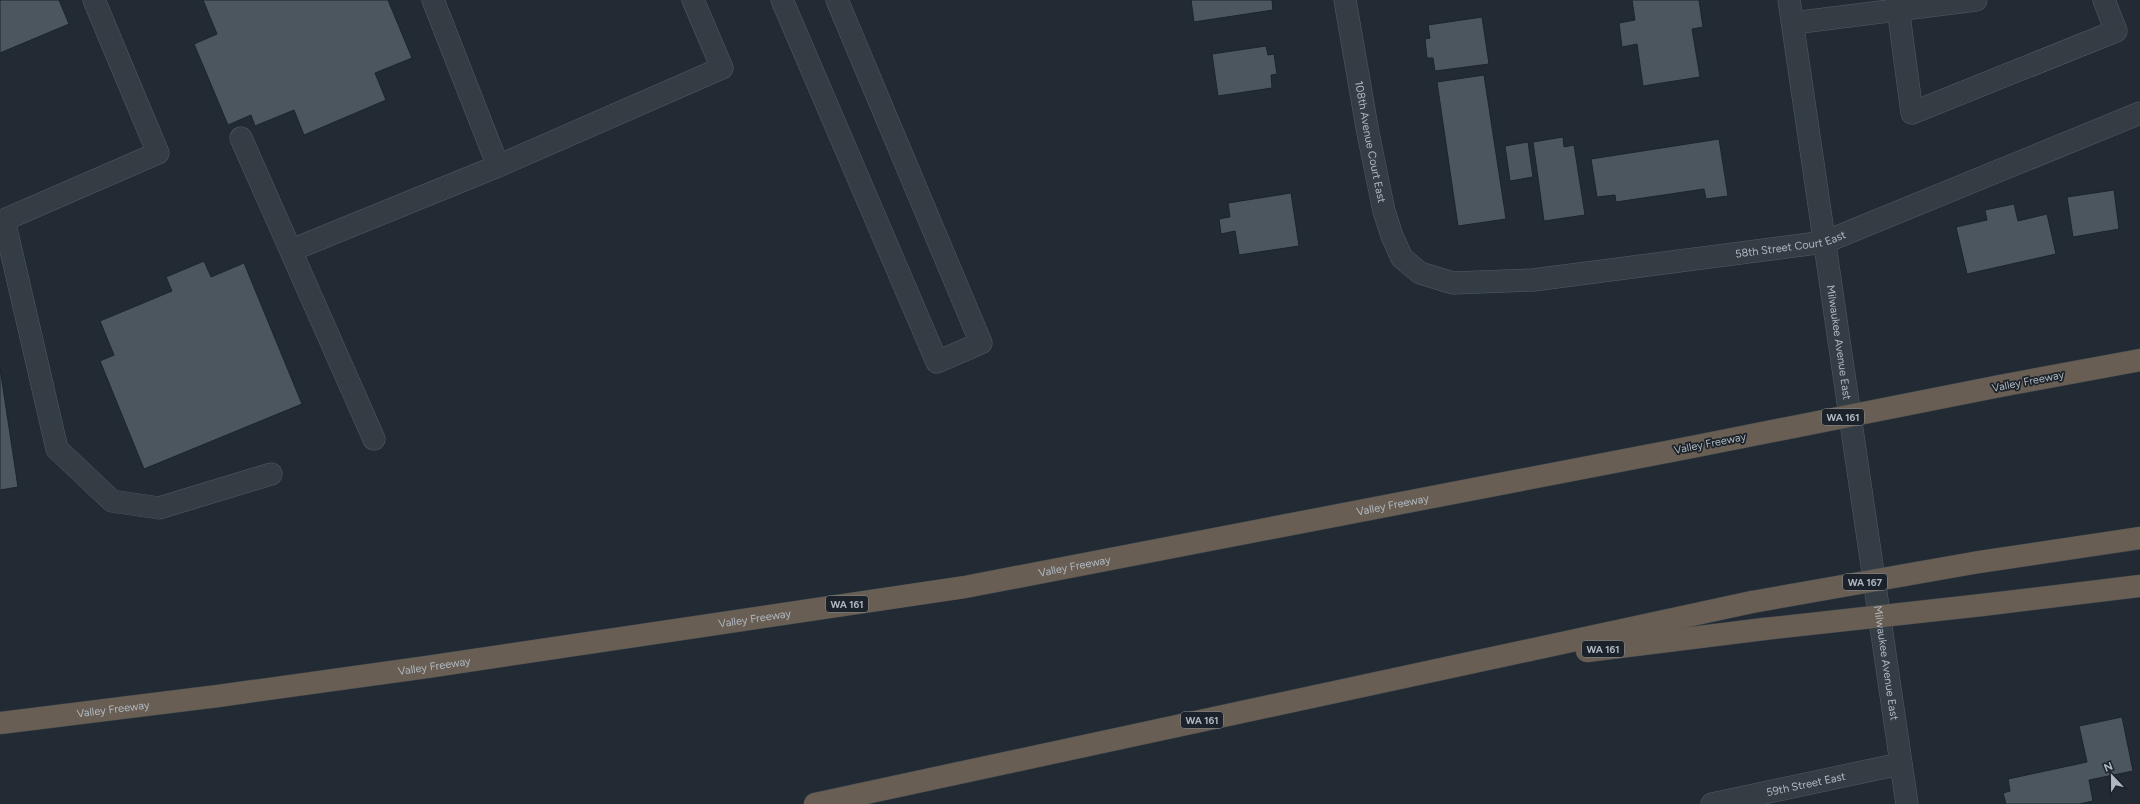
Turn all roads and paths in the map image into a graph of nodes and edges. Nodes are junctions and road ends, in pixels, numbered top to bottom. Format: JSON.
{"nodes":[{"id":1,"x":94,"y":0,"type":"edge"},
{"id":2,"x":434,"y":0,"type":"edge"},
{"id":3,"x":693,"y":0,"type":"edge"},
{"id":4,"x":782,"y":0,"type":"edge"},
{"id":5,"x":837,"y":0,"type":"edge"},
{"id":6,"x":1345,"y":0,"type":"edge"},
{"id":7,"x":1789,"y":0,"type":"edge"},
{"id":8,"x":1976,"y":0,"type":"edge"},
{"id":9,"x":2104,"y":0,"type":"edge"},
{"id":10,"x":1897,"y":5,"type":"edge"},
{"id":11,"x":1793,"y":23,"type":"junction"},
{"id":12,"x":2140,"y":113,"type":"edge"},
{"id":13,"x":241,"y":138,"type":"dead end"},
{"id":14,"x":498,"y":166,"type":"junction"},
{"id":15,"x":1825,"y":242,"type":"junction"},
{"id":16,"x":292,"y":250,"type":"junction"},
{"id":17,"x":1420,"y":273,"type":"joint"},
{"id":18,"x":2140,"y":360,"type":"edge"},
{"id":19,"x":374,"y":439,"type":"dead end"},
{"id":20,"x":271,"y":474,"type":"dead end"},
{"id":21,"x":2140,"y":538,"type":"edge"},
{"id":22,"x":2140,"y":586,"type":"edge"},
{"id":23,"x":1443,"y":670,"type":"junction"},
{"id":24,"x":0,"y":723,"type":"edge"},
{"id":25,"x":1900,"y":764,"type":"junction"},
{"id":26,"x":815,"y":804,"type":"edge"},
{"id":27,"x":1712,"y":804,"type":"edge"},
{"id":28,"x":1907,"y":804,"type":"edge"}],
"edges":[{"from":1,"to":20,"type":"street"},
{"from":2,"to":14,"type":"street"},
{"from":3,"to":14,"type":"street"},
{"from":4,"to":5,"type":"street"},
{"from":6,"to":17,"type":"street","name":"108th Avenue Court East"},
{"from":7,"to":11,"type":"street","name":"Milwaukee Avenue East"},
{"from":8,"to":10,"type":"street"},
{"from":9,"to":10,"type":"street"},
{"from":10,"to":11,"type":"street"},
{"from":11,"to":15,"type":"street","name":"Milwaukee Avenue East"},
{"from":12,"to":15,"type":"street","name":"58th Street Court East"},
{"from":13,"to":16,"type":"street"},
{"from":14,"to":16,"type":"street"},
{"from":15,"to":17,"type":"street","name":"58th Street Court East"},
{"from":15,"to":25,"type":"street","name":"Milwaukee Avenue East"},
{"from":16,"to":19,"type":"street"},
{"from":18,"to":24,"type":"highway","name":"Valley Freeway","number":"WA 161","bridge":true},
{"from":21,"to":23,"type":"highway","number":"WA 167","bridge":true},
{"from":22,"to":23,"type":"highway","number":"WA 161","bridge":true},
{"from":23,"to":26,"type":"highway","number":"WA 161"},
{"from":25,"to":27,"type":"street","name":"59th Street East"},
{"from":25,"to":28,"type":"street","name":"Milwaukee Avenue East"}]}
